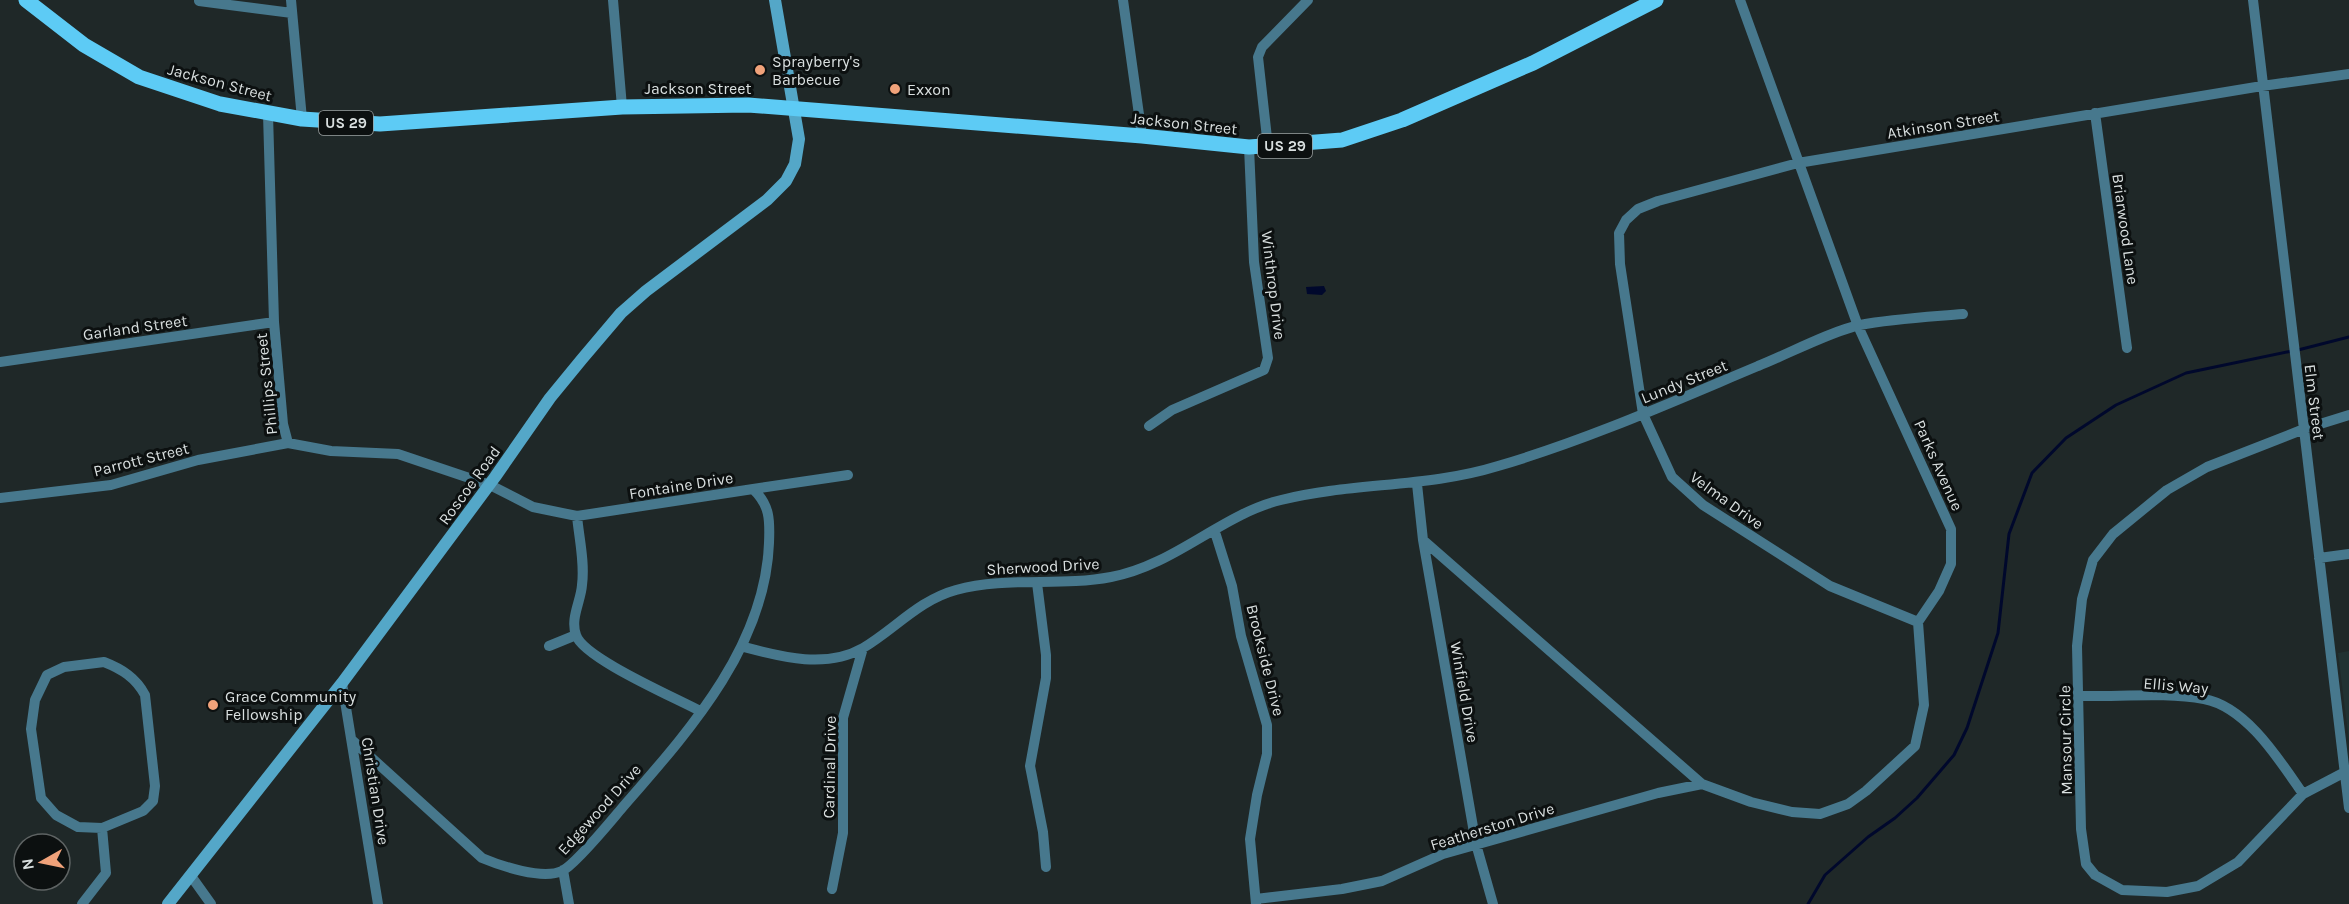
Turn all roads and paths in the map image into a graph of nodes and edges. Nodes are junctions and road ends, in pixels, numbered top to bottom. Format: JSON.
{"nodes":[{"id":1,"x":26,"y":0,"type":"edge"},
{"id":2,"x":291,"y":0,"type":"edge"},
{"id":3,"x":613,"y":0,"type":"edge"},
{"id":4,"x":775,"y":0,"type":"edge"},
{"id":5,"x":1123,"y":0,"type":"edge"},
{"id":6,"x":1308,"y":0,"type":"edge"},
{"id":7,"x":1656,"y":0,"type":"edge"},
{"id":8,"x":1740,"y":0,"type":"edge"},
{"id":9,"x":2253,"y":0,"type":"edge"},
{"id":10,"x":199,"y":1,"type":"edge"},
{"id":11,"x":292,"y":13,"type":"junction"},
{"id":12,"x":2349,"y":74,"type":"edge"},
{"id":13,"x":2262,"y":86,"type":"junction"},
{"id":14,"x":622,"y":107,"type":"junction"},
{"id":15,"x":793,"y":108,"type":"junction"},
{"id":16,"x":2095,"y":113,"type":"junction"},
{"id":17,"x":268,"y":114,"type":"junction"},
{"id":18,"x":302,"y":119,"type":"junction"},
{"id":19,"x":1142,"y":136,"type":"junction"},
{"id":20,"x":1249,"y":147,"type":"junction"},
{"id":21,"x":1268,"y":147,"type":"junction"},
{"id":22,"x":1798,"y":163,"type":"junction"},
{"id":23,"x":1635,"y":212,"type":"joint"},
{"id":24,"x":1963,"y":314,"type":"dead end"},
{"id":25,"x":274,"y":322,"type":"junction"},
{"id":26,"x":1858,"y":326,"type":"junction"},
{"id":27,"x":2127,"y":348,"type":"dead end"},
{"id":28,"x":0,"y":362,"type":"edge"},
{"id":29,"x":1642,"y":414,"type":"junction"},
{"id":30,"x":2349,"y":415,"type":"edge"},
{"id":31,"x":1149,"y":426,"type":"dead end"},
{"id":32,"x":2304,"y":429,"type":"junction"},
{"id":33,"x":288,"y":443,"type":"junction"},
{"id":34,"x":848,"y":475,"type":"dead end"},
{"id":35,"x":1418,"y":484,"type":"junction"},
{"id":36,"x":490,"y":485,"type":"junction"},
{"id":37,"x":753,"y":489,"type":"junction"},
{"id":38,"x":0,"y":498,"type":"edge"},
{"id":39,"x":577,"y":516,"type":"junction"},
{"id":40,"x":1215,"y":532,"type":"junction"},
{"id":41,"x":1423,"y":540,"type":"junction"},
{"id":42,"x":2349,"y":554,"type":"edge"},
{"id":43,"x":2319,"y":558,"type":"junction"},
{"id":44,"x":1037,"y":583,"type":"junction"},
{"id":45,"x":1918,"y":622,"type":"junction"},
{"id":46,"x":576,"y":635,"type":"junction"},
{"id":47,"x":549,"y":646,"type":"dead end"},
{"id":48,"x":744,"y":646,"type":"junction"},
{"id":49,"x":863,"y":648,"type":"junction"},
{"id":50,"x":342,"y":683,"type":"junction"},
{"id":51,"x":2079,"y":696,"type":"junction"},
{"id":52,"x":700,"y":711,"type":"junction"},
{"id":53,"x":353,"y":741,"type":"junction"},
{"id":54,"x":2345,"y":772,"type":"junction"},
{"id":55,"x":1702,"y":784,"type":"junction"},
{"id":56,"x":2303,"y":794,"type":"junction"},
{"id":57,"x":2349,"y":808,"type":"edge"},
{"id":58,"x":102,"y":828,"type":"junction"},
{"id":59,"x":1476,"y":844,"type":"junction"},
{"id":60,"x":1046,"y":867,"type":"dead end"},
{"id":61,"x":563,"y":870,"type":"junction"},
{"id":62,"x":191,"y":876,"type":"junction"},
{"id":63,"x":832,"y":889,"type":"dead end"},
{"id":64,"x":1256,"y":901,"type":"edge"},
{"id":65,"x":82,"y":904,"type":"edge"},
{"id":66,"x":168,"y":904,"type":"edge"},
{"id":67,"x":211,"y":904,"type":"edge"},
{"id":68,"x":378,"y":904,"type":"edge"},
{"id":69,"x":569,"y":904,"type":"edge"},
{"id":70,"x":1493,"y":904,"type":"edge"}],
"edges":[{"from":1,"to":17,"type":"main road","name":"Jackson Street","number":"US 29"},
{"from":2,"to":11,"type":"street"},
{"from":3,"to":14,"type":"street"},
{"from":4,"to":15,"type":"main road","name":"Roscoe Road"},
{"from":5,"to":19,"type":"street"},
{"from":6,"to":21,"type":"street"},
{"from":7,"to":21,"type":"main road","name":"Jackson Street","number":"US 29"},
{"from":8,"to":22,"type":"street","name":"Parks Avenue"},
{"from":9,"to":13,"type":"street","name":"Elm Street"},
{"from":10,"to":11,"type":"street"},
{"from":11,"to":18,"type":"street"},
{"from":12,"to":13,"type":"street","name":"Atkinson Street"},
{"from":13,"to":16,"type":"street","name":"Atkinson Street"},
{"from":13,"to":32,"type":"street","name":"Elm Street"},
{"from":14,"to":15,"type":"main road","name":"Jackson Street","number":"US 29"},
{"from":14,"to":18,"type":"main road","name":"Jackson Street","number":"US 29"},
{"from":15,"to":19,"type":"main road","name":"Jackson Street","number":"US 29"},
{"from":15,"to":36,"type":"main road","name":"Roscoe Road"},
{"from":16,"to":22,"type":"street","name":"Atkinson Street"},
{"from":16,"to":27,"type":"street","name":"Briarwood Lane"},
{"from":17,"to":18,"type":"main road","name":"Jackson Street","number":"US 29"},
{"from":17,"to":25,"type":"street","name":"Phillips Street"},
{"from":19,"to":20,"type":"main road","name":"Jackson Street","number":"US 29"},
{"from":20,"to":21,"type":"main road","name":"Jackson Street","number":"US 29"},
{"from":20,"to":31,"type":"street","name":"Winthrop Drive"},
{"from":22,"to":23,"type":"street","name":"Atkinson Street"},
{"from":22,"to":26,"type":"street","name":"Parks Avenue"},
{"from":23,"to":29,"type":"street","name":"Velma Drive"},
{"from":24,"to":26,"type":"street","name":"Lundy Street"},
{"from":25,"to":28,"type":"street","name":"Garland Street"},
{"from":25,"to":33,"type":"street","name":"Phillips Street"},
{"from":26,"to":29,"type":"street","name":"Lundy Street"},
{"from":26,"to":45,"type":"street","name":"Parks Avenue"},
{"from":29,"to":35,"type":"street","name":"Lundy Street"},
{"from":29,"to":45,"type":"street","name":"Velma Drive"},
{"from":30,"to":32,"type":"street","name":"Mansour Circle"},
{"from":32,"to":43,"type":"street","name":"Elm Street"},
{"from":32,"to":51,"type":"street","name":"Mansour Circle"},
{"from":33,"to":36,"type":"street","name":"Phillips Street"},
{"from":33,"to":38,"type":"street","name":"Parrott Street"},
{"from":34,"to":37,"type":"street"},
{"from":35,"to":40,"type":"street","name":"Sherwood Drive"},
{"from":35,"to":41,"type":"street","name":"Winfield Drive"},
{"from":36,"to":39,"type":"street","name":"Fontaine Drive"},
{"from":36,"to":50,"type":"main road","name":"Roscoe Road"},
{"from":37,"to":39,"type":"street","name":"Fontaine Drive"},
{"from":37,"to":48,"type":"street","name":"Fontaine Drive"},
{"from":39,"to":46,"type":"street"},
{"from":40,"to":44,"type":"street","name":"Sherwood Drive"},
{"from":40,"to":64,"type":"street","name":"Brookside Drive"},
{"from":41,"to":55,"type":"street"},
{"from":41,"to":59,"type":"street","name":"Winfield Drive"},
{"from":42,"to":43,"type":"street"},
{"from":43,"to":54,"type":"street","name":"Elm Street"},
{"from":44,"to":49,"type":"street","name":"Sherwood Drive"},
{"from":44,"to":60,"type":"street"},
{"from":45,"to":55,"type":"street"},
{"from":46,"to":47,"type":"street"},
{"from":46,"to":52,"type":"street"},
{"from":48,"to":49,"type":"street","name":"Sherwood Drive"},
{"from":48,"to":52,"type":"street","name":"Edgewood Drive"},
{"from":49,"to":63,"type":"street","name":"Cardinal Drive"},
{"from":50,"to":53,"type":"street","name":"Christian Drive"},
{"from":50,"to":62,"type":"main road","name":"Roscoe Road"},
{"from":51,"to":56,"type":"street","name":"Ellis Way"},
{"from":51,"to":56,"type":"street","name":"Mansour Circle"},
{"from":52,"to":61,"type":"street","name":"Edgewood Drive"},
{"from":53,"to":61,"type":"street","name":"Edgewood Drive"},
{"from":53,"to":68,"type":"street","name":"Christian Drive"},
{"from":54,"to":56,"type":"street","name":"Mansour Circle"},
{"from":54,"to":57,"type":"street","name":"Elm Street"},
{"from":55,"to":59,"type":"street","name":"Featherston Drive"},
{"from":58,"to":58,"type":"street"},
{"from":58,"to":65,"type":"street"},
{"from":59,"to":64,"type":"street","name":"Featherston Drive"},
{"from":59,"to":70,"type":"street","name":"Winfield Drive"},
{"from":61,"to":69,"type":"street"},
{"from":62,"to":66,"type":"main road","name":"Roscoe Road"},
{"from":62,"to":67,"type":"street"}]}
